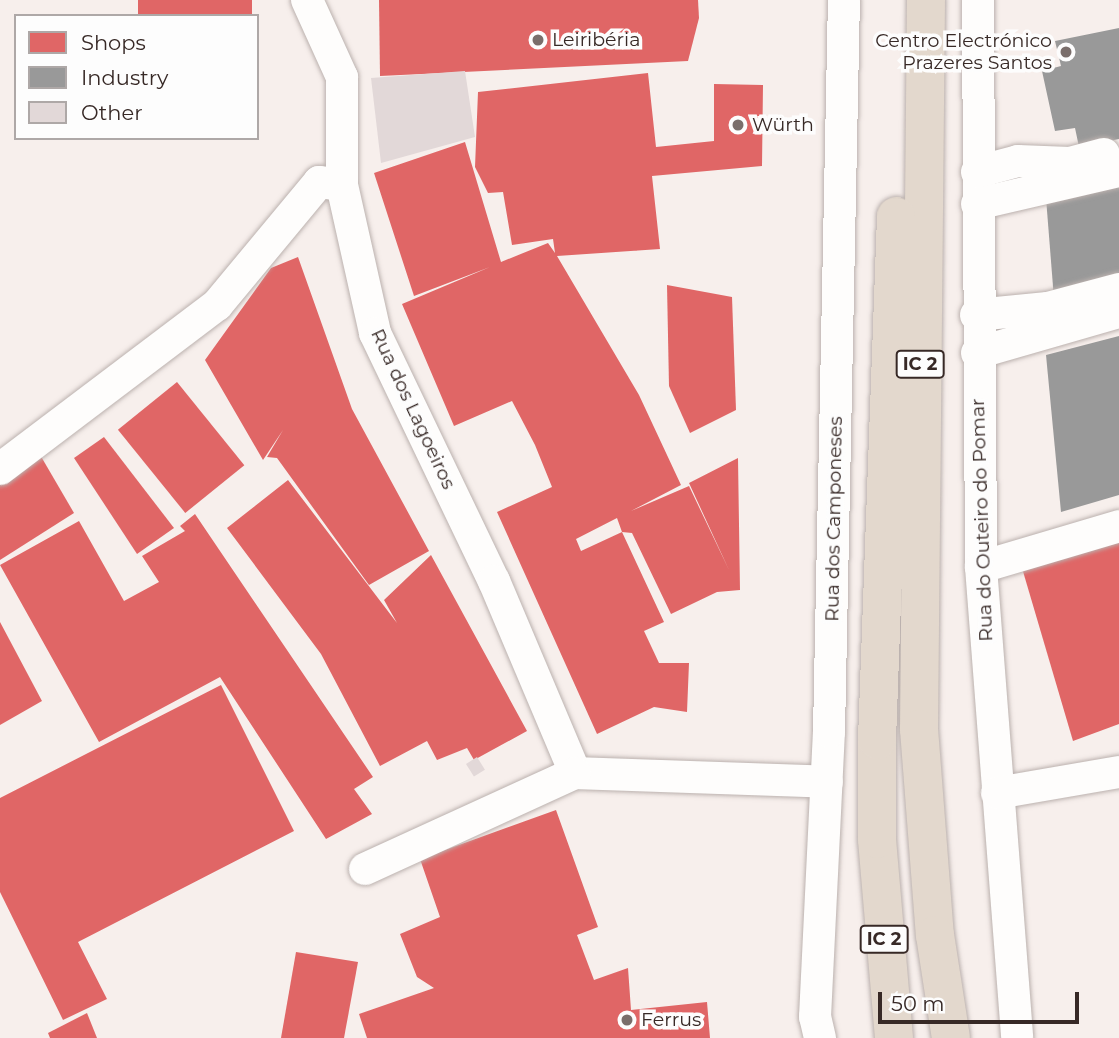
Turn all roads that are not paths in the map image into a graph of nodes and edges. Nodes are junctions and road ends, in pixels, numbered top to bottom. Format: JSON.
{"nodes":[{"id":1,"x":307,"y":0,"type":"edge"},
{"id":2,"x":844,"y":0,"type":"edge"},
{"id":3,"x":900,"y":0,"type":"edge"},
{"id":4,"x":926,"y":0,"type":"edge"},
{"id":5,"x":978,"y":0,"type":"edge"},
{"id":6,"x":1119,"y":150,"type":"edge"},
{"id":7,"x":1119,"y":171,"type":"edge"},
{"id":8,"x":977,"y":172,"type":"junction"},
{"id":9,"x":342,"y":185,"type":"junction"},
{"id":10,"x":977,"y":204,"type":"junction"},
{"id":11,"x":1119,"y":289,"type":"edge"},
{"id":12,"x":1119,"y":312,"type":"edge"},
{"id":13,"x":976,"y":315,"type":"junction"},
{"id":14,"x":977,"y":353,"type":"junction"},
{"id":15,"x":0,"y":469,"type":"edge"},
{"id":16,"x":1119,"y":526,"type":"edge"},
{"id":17,"x":981,"y":567,"type":"junction"},
{"id":18,"x":1119,"y":772,"type":"edge"},
{"id":19,"x":575,"y":773,"type":"junction"},
{"id":20,"x":827,"y":782,"type":"junction"},
{"id":21,"x":997,"y":793,"type":"junction"},
{"id":22,"x":365,"y":869,"type":"dead end"},
{"id":23,"x":820,"y":1038,"type":"edge"},
{"id":24,"x":894,"y":1038,"type":"edge"},
{"id":25,"x":951,"y":1038,"type":"edge"},
{"id":26,"x":1017,"y":1038,"type":"edge"}],
"edges":[{"from":1,"to":9,"type":"street","name":"Rua dos Lagoeiros"},
{"from":2,"to":20,"type":"street","name":"Rua dos Camponeses"},
{"from":3,"to":24,"type":"highway","number":"IC 2"},
{"from":4,"to":25,"type":"highway","number":"IC 2"},
{"from":5,"to":8,"type":"street","name":"Rua do Outeiro do Pomar"},
{"from":6,"to":8,"type":"street"},
{"from":7,"to":10,"type":"street"},
{"from":8,"to":10,"type":"street","name":"Rua do Outeiro do Pomar"},
{"from":9,"to":15,"type":"street"},
{"from":9,"to":19,"type":"street","name":"Rua dos Lagoeiros"},
{"from":10,"to":13,"type":"street","name":"Rua do Outeiro do Pomar"},
{"from":11,"to":13,"type":"street"},
{"from":12,"to":14,"type":"street"},
{"from":13,"to":14,"type":"street","name":"Rua do Outeiro do Pomar"},
{"from":14,"to":17,"type":"street","name":"Rua do Outeiro do Pomar"},
{"from":16,"to":17,"type":"street"},
{"from":17,"to":21,"type":"street","name":"Rua do Outeiro do Pomar"},
{"from":18,"to":21,"type":"street"},
{"from":19,"to":20,"type":"street"},
{"from":19,"to":22,"type":"street"},
{"from":20,"to":23,"type":"street","name":"Rua dos Camponeses"},
{"from":21,"to":26,"type":"street","name":"Rua do Outeiro do Pomar"}]}
